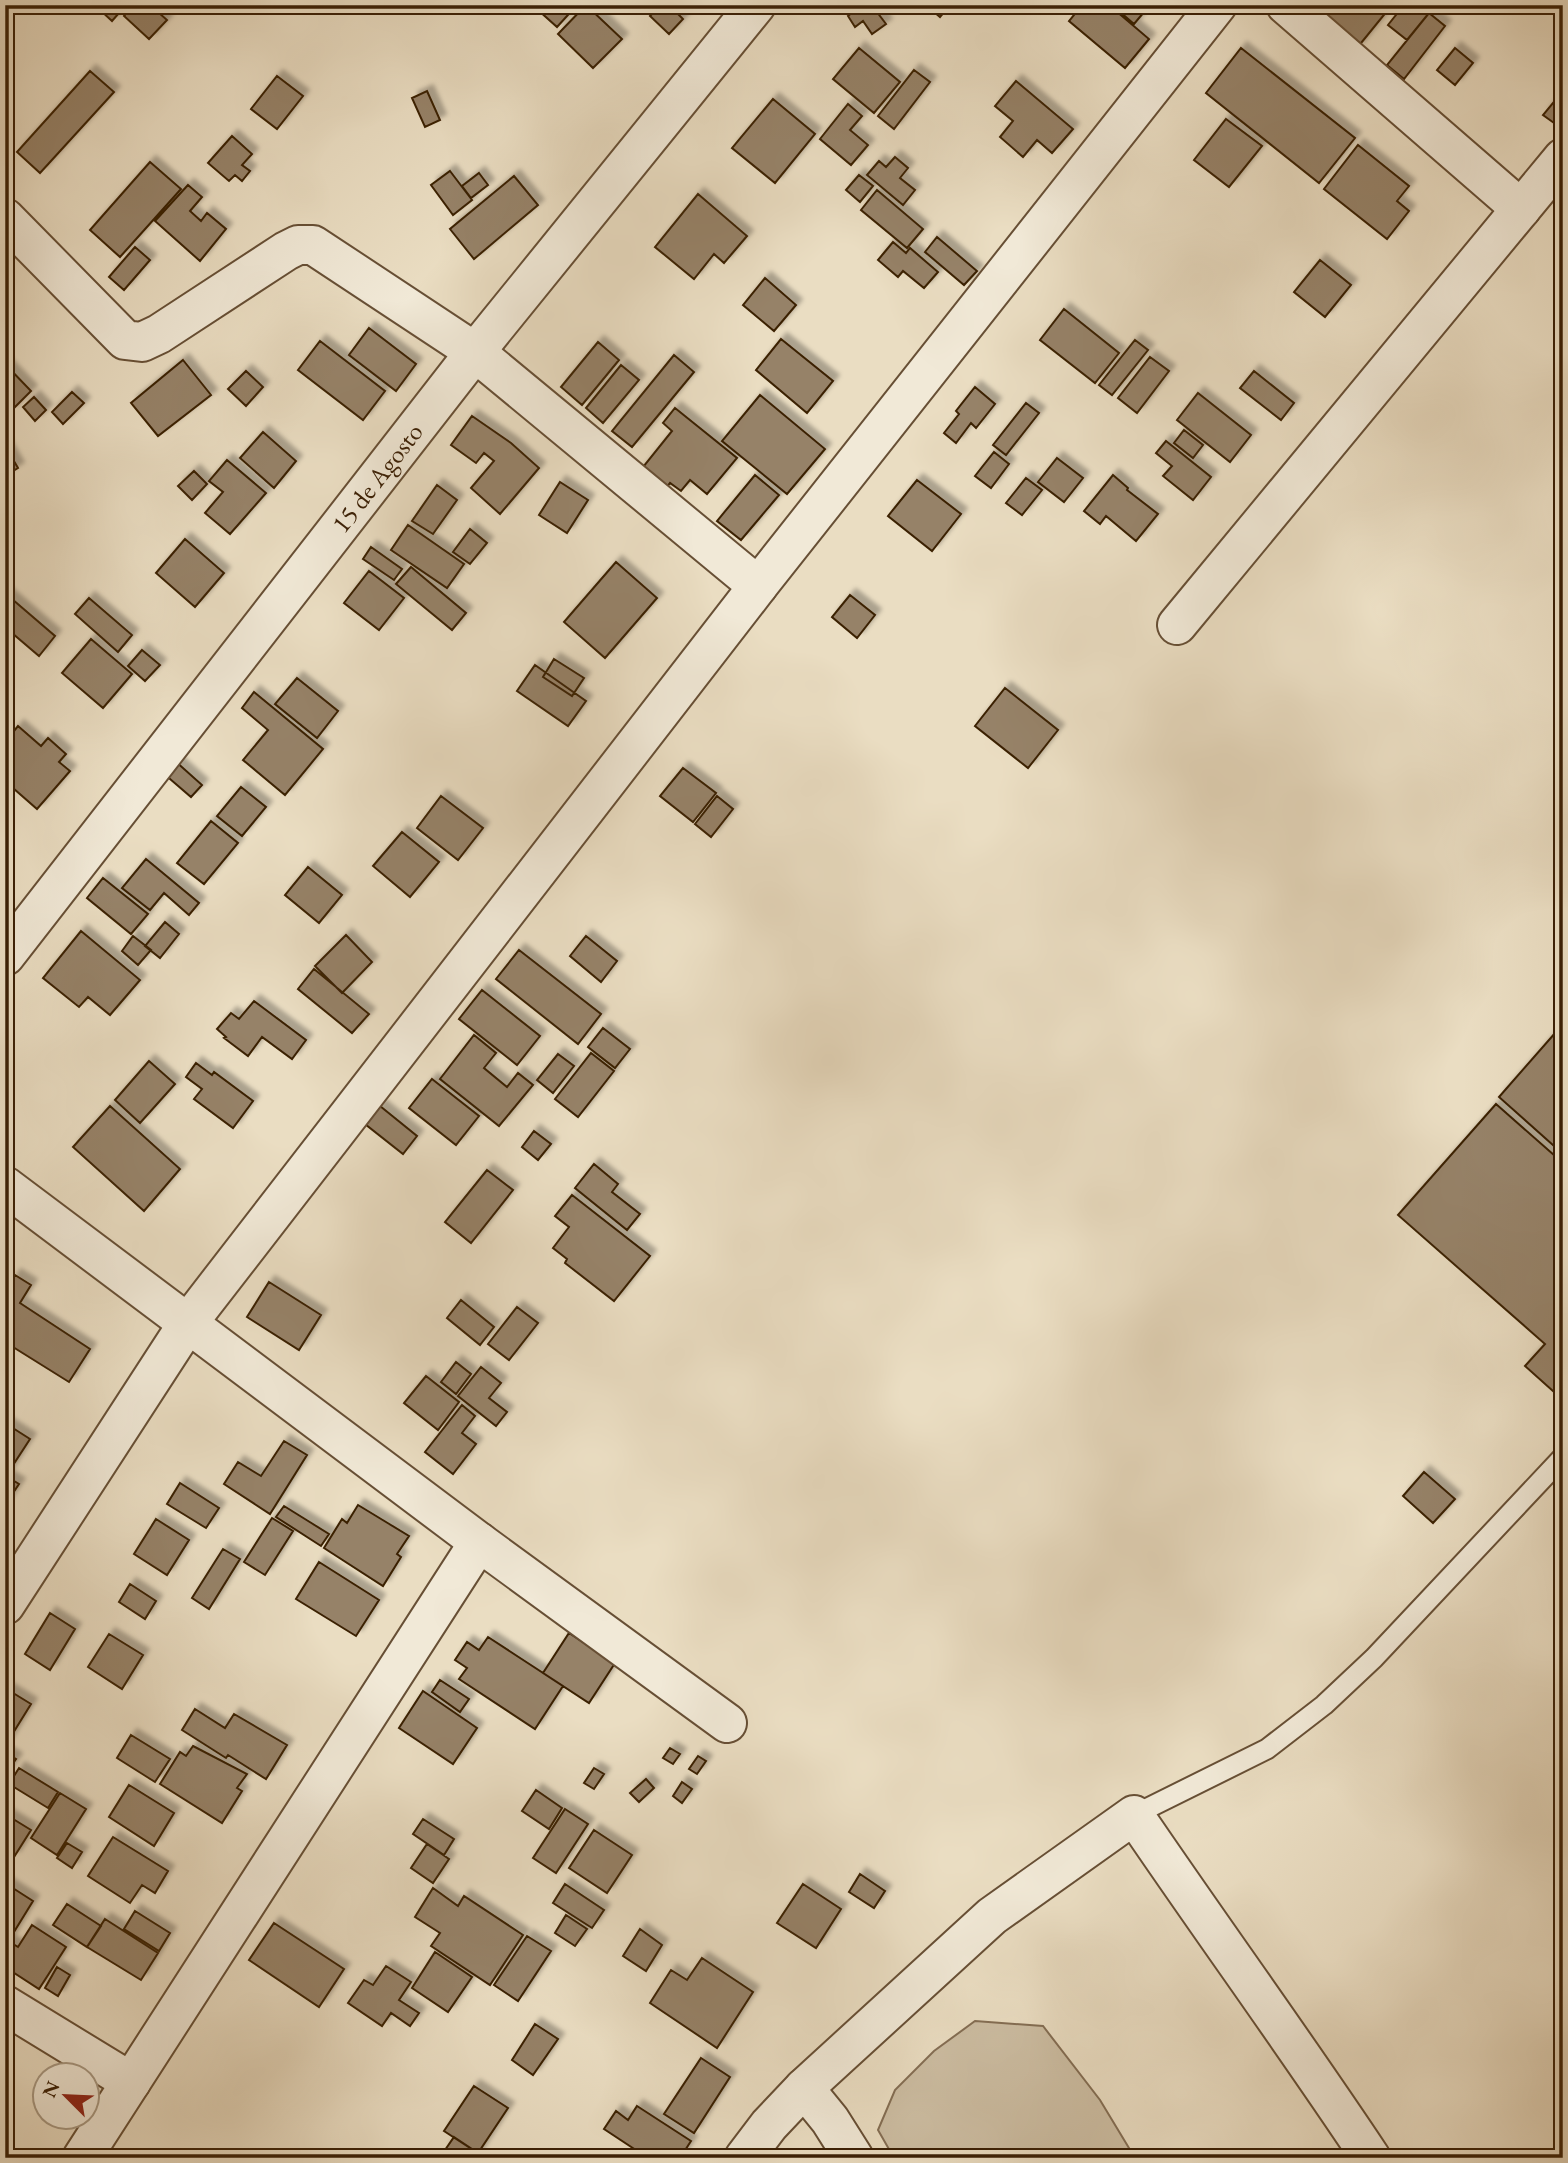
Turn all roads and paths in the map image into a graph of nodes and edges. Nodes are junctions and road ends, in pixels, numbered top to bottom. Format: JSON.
{"nodes":[{"id":1,"x":756,"y":5,"type":"edge"},
{"id":2,"x":1217,"y":5,"type":"edge"},
{"id":3,"x":1286,"y":5,"type":"edge"},
{"id":4,"x":1563,"y":158,"type":"edge"},
{"id":5,"x":1521,"y":209,"type":"junction"},
{"id":6,"x":5,"y":218,"type":"edge"},
{"id":7,"x":475,"y":352,"type":"junction"},
{"id":8,"x":758,"y":586,"type":"junction"},
{"id":9,"x":1177,"y":625,"type":"dead end"},
{"id":10,"x":5,"y":956,"type":"edge"},
{"id":11,"x":5,"y":1186,"type":"edge"},
{"id":12,"x":188,"y":1323,"type":"junction"},
{"id":13,"x":1563,"y":1458,"type":"edge"},
{"id":14,"x":479,"y":1542,"type":"junction"},
{"id":15,"x":5,"y":1605,"type":"edge"},
{"id":16,"x":727,"y":1723,"type":"dead end"},
{"id":17,"x":1134,"y":1815,"type":"junction"},
{"id":18,"x":5,"y":2005,"type":"edge"},
{"id":19,"x":131,"y":2082,"type":"junction"},
{"id":20,"x":804,"y":2088,"type":"junction"},
{"id":21,"x":82,"y":2158,"type":"edge"},
{"id":22,"x":744,"y":2158,"type":"edge"},
{"id":23,"x":854,"y":2158,"type":"edge"},
{"id":24,"x":1371,"y":2158,"type":"edge"}],
"edges":[{"from":1,"to":7,"type":"street","name":"15 de Agosto"},
{"from":2,"to":8,"type":"street"},
{"from":3,"to":5,"type":"street"},
{"from":4,"to":5,"type":"street"},
{"from":5,"to":9,"type":"street"},
{"from":6,"to":7,"type":"street"},
{"from":7,"to":8,"type":"street"},
{"from":7,"to":10,"type":"street","name":"15 de Agosto"},
{"from":8,"to":12,"type":"street"},
{"from":11,"to":12,"type":"street"},
{"from":12,"to":14,"type":"street"},
{"from":12,"to":15,"type":"street"},
{"from":13,"to":17,"type":"lane"},
{"from":14,"to":16,"type":"street"},
{"from":14,"to":19,"type":"street"},
{"from":17,"to":20,"type":"street"},
{"from":17,"to":24,"type":"street"},
{"from":18,"to":19,"type":"street"},
{"from":19,"to":21,"type":"street"},
{"from":20,"to":22,"type":"street"},
{"from":20,"to":23,"type":"street"}]}
